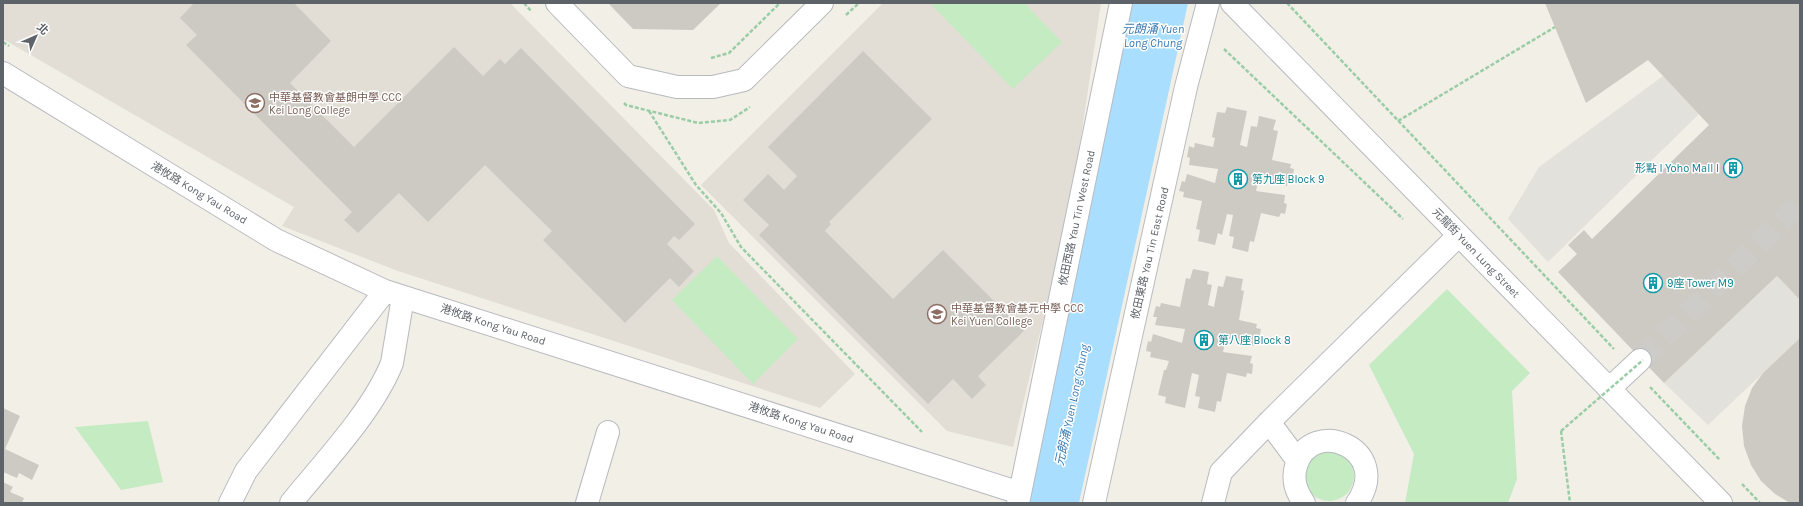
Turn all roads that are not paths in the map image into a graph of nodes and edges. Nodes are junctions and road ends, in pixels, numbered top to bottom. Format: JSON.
{"nodes":[{"id":1,"x":557,"y":3,"type":"edge"},
{"id":2,"x":822,"y":3,"type":"edge"},
{"id":3,"x":1121,"y":3,"type":"edge"},
{"id":4,"x":1208,"y":3,"type":"edge"},
{"id":5,"x":1232,"y":3,"type":"edge"},
{"id":6,"x":3,"y":73,"type":"edge"},
{"id":7,"x":1459,"y":235,"type":"junction"},
{"id":8,"x":394,"y":294,"type":"junction"},
{"id":9,"x":1638,"y":365,"type":"tunnel mouth"},
{"id":10,"x":1609,"y":389,"type":"junction"},
{"id":11,"x":1269,"y":422,"type":"junction"},
{"id":12,"x":608,"y":432,"type":"dead end"},
{"id":13,"x":1298,"y":461,"type":"junction"},
{"id":14,"x":1019,"y":498,"type":"edge"},
{"id":15,"x":230,"y":503,"type":"edge"},
{"id":16,"x":291,"y":503,"type":"edge"},
{"id":17,"x":587,"y":503,"type":"edge"},
{"id":18,"x":1094,"y":503,"type":"edge"},
{"id":19,"x":1212,"y":503,"type":"edge"},
{"id":20,"x":1304,"y":503,"type":"edge"},
{"id":21,"x":1357,"y":503,"type":"edge"},
{"id":22,"x":1721,"y":503,"type":"edge"}],
"edges":[{"from":1,"to":2,"type":"street"},
{"from":3,"to":14,"type":"street","name":"攸田西路 Yau Tin West Road"},
{"from":4,"to":18,"type":"street","name":"攸田東路 Yau Tin East Road"},
{"from":5,"to":7,"type":"street","name":"元龍街 Yuen Lung Street"},
{"from":6,"to":8,"type":"street","name":"港攸路 Kong Yau Road"},
{"from":7,"to":10,"type":"street","name":"元龍街 Yuen Lung Street"},
{"from":7,"to":11,"type":"street"},
{"from":8,"to":14,"type":"street","name":"港攸路 Kong Yau Road"},
{"from":8,"to":15,"type":"street"},
{"from":8,"to":16,"type":"street"},
{"from":9,"to":10,"type":"street"},
{"from":10,"to":22,"type":"street","name":"元龍街 Yuen Lung Street"},
{"from":11,"to":13,"type":"street"},
{"from":11,"to":19,"type":"street"},
{"from":12,"to":17,"type":"street"},
{"from":13,"to":20,"type":"street"},
{"from":13,"to":21,"type":"street"}]}
